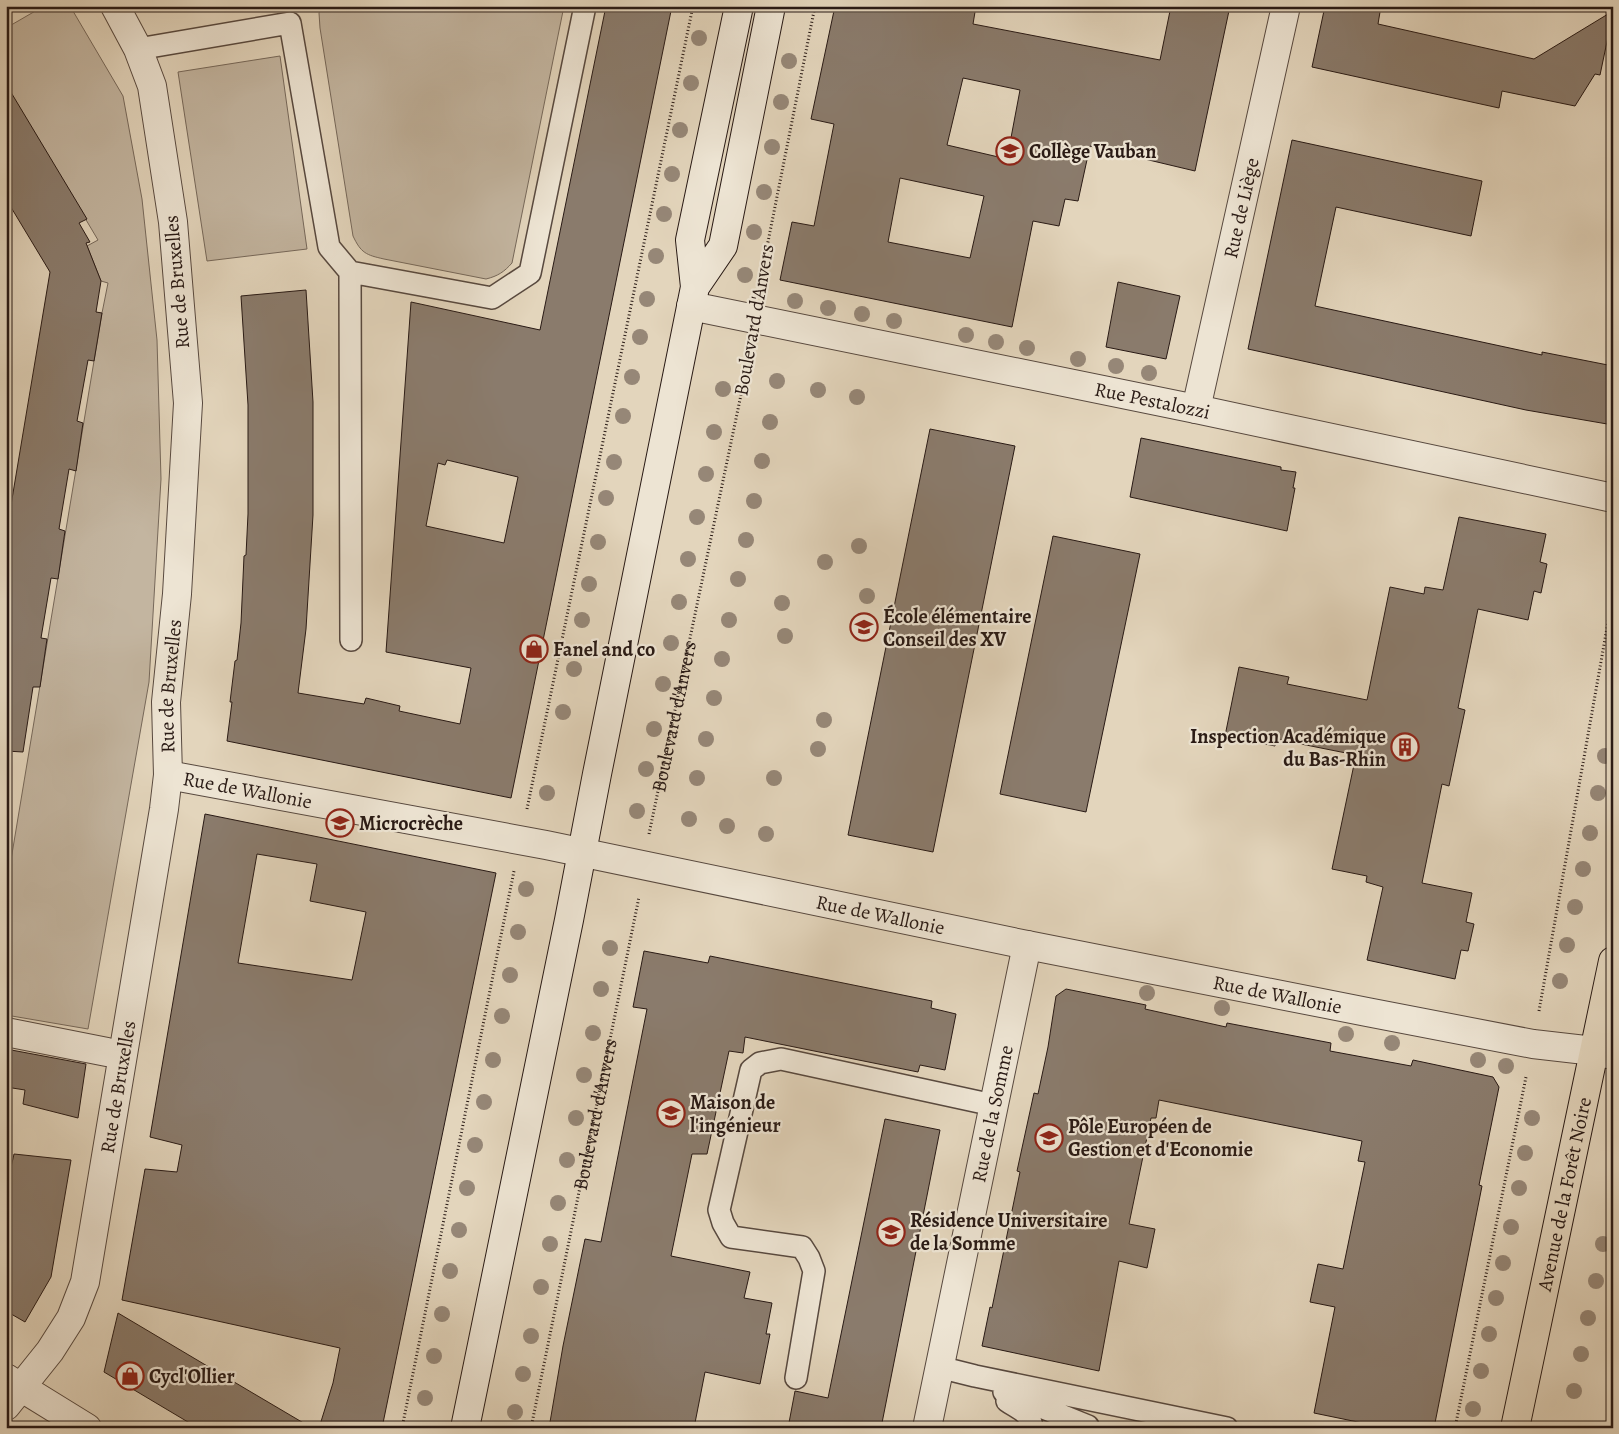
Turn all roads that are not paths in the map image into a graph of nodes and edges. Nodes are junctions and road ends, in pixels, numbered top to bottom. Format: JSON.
{"nodes":[{"id":1,"x":115,"y":6,"type":"edge"},
{"id":2,"x":585,"y":6,"type":"edge"},
{"id":3,"x":739,"y":6,"type":"edge"},
{"id":4,"x":771,"y":6,"type":"edge"},
{"id":5,"x":1286,"y":6,"type":"edge"},
{"id":6,"x":295,"y":14,"type":"edge"},
{"id":7,"x":138,"y":49,"type":"junction"},
{"id":8,"x":350,"y":272,"type":"junction"},
{"id":9,"x":693,"y":297,"type":"junction"},
{"id":10,"x":1196,"y":410,"type":"junction"},
{"id":11,"x":1613,"y":498,"type":"edge"},
{"id":12,"x":351,"y":640,"type":"dead end"},
{"id":13,"x":168,"y":775,"type":"junction"},
{"id":14,"x":582,"y":852,"type":"junction"},
{"id":15,"x":1027,"y":945,"type":"junction"},
{"id":16,"x":1613,"y":961,"type":"edge"},
{"id":17,"x":6,"y":1032,"type":"edge"},
{"id":18,"x":108,"y":1052,"type":"dead end"},
{"id":19,"x":1603,"y":1053,"type":"edge"},
{"id":20,"x":994,"y":1105,"type":"junction"},
{"id":21,"x":939,"y":1367,"type":"junction"},
{"id":22,"x":975,"y":1376,"type":"junction"},
{"id":23,"x":796,"y":1378,"type":"dead end"},
{"id":24,"x":994,"y":1388,"type":"junction"},
{"id":25,"x":11,"y":1390,"type":"edge"},
{"id":26,"x":1088,"y":1426,"type":"dead end"},
{"id":27,"x":87,"y":1428,"type":"edge"},
{"id":28,"x":465,"y":1428,"type":"edge"},
{"id":29,"x":927,"y":1428,"type":"edge"},
{"id":30,"x":1032,"y":1428,"type":"edge"},
{"id":31,"x":1227,"y":1428,"type":"edge"},
{"id":32,"x":1515,"y":1428,"type":"edge"}],
"edges":[{"from":1,"to":7,"type":"street","name":"Rue de Bruxelles"},
{"from":2,"to":8,"type":"lane"},
{"from":3,"to":9,"type":"street"},
{"from":4,"to":9,"type":"street"},
{"from":5,"to":10,"type":"street","name":"Rue de Liège"},
{"from":6,"to":7,"type":"lane"},
{"from":6,"to":8,"type":"lane"},
{"from":7,"to":13,"type":"street","name":"Rue de Bruxelles"},
{"from":8,"to":12,"type":"lane"},
{"from":9,"to":10,"type":"street","name":"Rue Pestalozzi"},
{"from":9,"to":14,"type":"street"},
{"from":10,"to":11,"type":"street","name":"Rue Pestalozzi"},
{"from":13,"to":14,"type":"street","name":"Rue de Wallonie"},
{"from":13,"to":25,"type":"street","name":"Rue de Bruxelles"},
{"from":14,"to":15,"type":"street","name":"Rue de Wallonie"},
{"from":14,"to":28,"type":"street"},
{"from":15,"to":19,"type":"street","name":"Rue de Wallonie"},
{"from":15,"to":20,"type":"street","name":"Rue de la Somme"},
{"from":16,"to":19,"type":"main road","name":"Avenue de la Forêt Noire"},
{"from":17,"to":18,"type":"street"},
{"from":19,"to":32,"type":"main road","name":"Avenue de la Forêt Noire"},
{"from":20,"to":21,"type":"street","name":"Rue de la Somme"},
{"from":20,"to":23,"type":"lane"},
{"from":21,"to":22,"type":"lane"},
{"from":21,"to":29,"type":"street","name":"Rue de la Somme"},
{"from":22,"to":24,"type":"lane"},
{"from":22,"to":31,"type":"lane"},
{"from":24,"to":26,"type":"lane"},
{"from":24,"to":30,"type":"lane"},
{"from":25,"to":27,"type":"street"}]}
